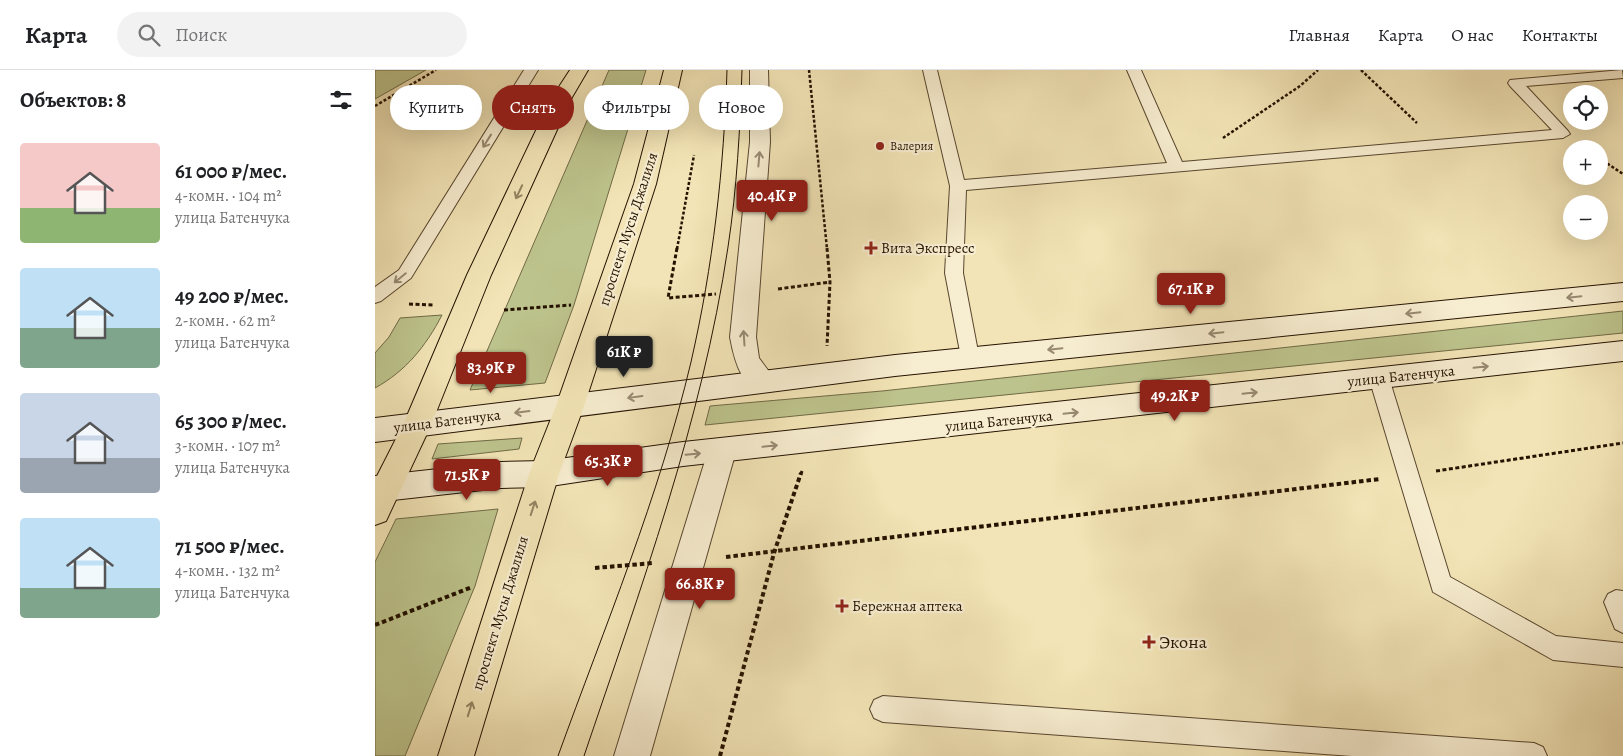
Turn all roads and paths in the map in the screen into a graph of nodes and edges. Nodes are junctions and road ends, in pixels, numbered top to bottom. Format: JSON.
{"nodes":[{"id":1,"x":436,"y":70,"type":"edge"},
{"id":2,"x":531,"y":70,"type":"edge"},
{"id":3,"x":579,"y":70,"type":"edge"},
{"id":4,"x":673,"y":70,"type":"edge"},
{"id":5,"x":759,"y":70,"type":"edge"},
{"id":6,"x":809,"y":70,"type":"edge"},
{"id":7,"x":930,"y":70,"type":"edge"},
{"id":8,"x":1133,"y":70,"type":"edge"},
{"id":9,"x":1318,"y":70,"type":"edge"},
{"id":10,"x":1361,"y":70,"type":"edge"},
{"id":11,"x":1623,"y":74,"type":"edge"},
{"id":12,"x":375,"y":106,"type":"edge"},
{"id":13,"x":1440,"y":145,"type":"junction"},
{"id":14,"x":694,"y":155,"type":"dead end"},
{"id":15,"x":1608,"y":164,"type":"edge"},
{"id":16,"x":1177,"y":168,"type":"junction"},
{"id":17,"x":1623,"y":174,"type":"edge"},
{"id":18,"x":958,"y":186,"type":"junction"},
{"id":19,"x":829,"y":282,"type":"junction"},
{"id":20,"x":769,"y":290,"type":"dead end"},
{"id":21,"x":1623,"y":292,"type":"edge"},
{"id":22,"x":722,"y":294,"type":"dead end"},
{"id":23,"x":375,"y":296,"type":"edge"},
{"id":24,"x":574,"y":305,"type":"dead end"},
{"id":25,"x":505,"y":310,"type":"dead end"},
{"id":26,"x":826,"y":350,"type":"dead end"},
{"id":27,"x":1623,"y":351,"type":"edge"},
{"id":28,"x":970,"y":357,"type":"junction"},
{"id":29,"x":1379,"y":378,"type":"junction"},
{"id":30,"x":763,"y":381,"type":"junction"},
{"id":31,"x":570,"y":406,"type":"junction"},
{"id":32,"x":417,"y":424,"type":"junction"},
{"id":33,"x":375,"y":430,"type":"edge"},
{"id":34,"x":1623,"y":443,"type":"edge"},
{"id":35,"x":721,"y":451,"type":"junction"},
{"id":36,"x":803,"y":471,"type":"dead end"},
{"id":37,"x":544,"y":474,"type":"junction"},
{"id":38,"x":1408,"y":476,"type":"junction"},
{"id":39,"x":379,"y":496,"type":"edge"},
{"id":40,"x":774,"y":553,"type":"junction"},
{"id":41,"x":720,"y":558,"type":"dead end"},
{"id":42,"x":661,"y":563,"type":"dead end"},
{"id":43,"x":595,"y":568,"type":"dead end"},
{"id":44,"x":475,"y":586,"type":"dead end"},
{"id":45,"x":1623,"y":602,"type":"edge"},
{"id":46,"x":1623,"y":621,"type":"edge"},
{"id":47,"x":375,"y":625,"type":"edge"},
{"id":48,"x":1623,"y":655,"type":"edge"},
{"id":49,"x":883,"y":709,"type":"dead end"},
{"id":50,"x":1385,"y":751,"type":"edge"},
{"id":51,"x":456,"y":756,"type":"edge"},
{"id":52,"x":632,"y":756,"type":"edge"},
{"id":53,"x":720,"y":756,"type":"edge"},
{"id":54,"x":1534,"y":756,"type":"edge"}],
"edges":[{"from":1,"to":12,"type":"path"},
{"from":2,"to":23,"type":"lane","one_way":true},
{"from":3,"to":32,"type":"main road","one_way":true},
{"from":4,"to":31,"type":"main road","name":"проспект Мусы Джалиля"},
{"from":30,"to":5,"type":"main road","one_way":true},
{"from":6,"to":19,"type":"path"},
{"from":7,"to":18,"type":"lane"},
{"from":8,"to":16,"type":"lane"},
{"from":9,"to":16,"type":"path"},
{"from":10,"to":13,"type":"path"},
{"from":11,"to":13,"type":"lane"},
{"from":13,"to":16,"type":"lane"},
{"from":14,"to":22,"type":"path"},
{"from":15,"to":17,"type":"path"},
{"from":16,"to":18,"type":"lane"},
{"from":18,"to":28,"type":"lane"},
{"from":19,"to":20,"type":"path"},
{"from":19,"to":26,"type":"path"},
{"from":21,"to":28,"type":"main road","name":"улица Батенчука","one_way":true},
{"from":24,"to":25,"type":"path"},
{"from":29,"to":27,"type":"main road","name":"улица Батенчука","one_way":true},
{"from":28,"to":30,"type":"main road","name":"улица Батенчука"},
{"from":35,"to":29,"type":"main road","name":"улица Батенчука","one_way":true},
{"from":29,"to":38,"type":"lane"},
{"from":30,"to":31,"type":"main road","name":"улица Батенчука","one_way":true},
{"from":31,"to":32,"type":"main road","name":"улица Батенчука","one_way":true},
{"from":31,"to":37,"type":"main road","name":"проспект Мусы Джалиля"},
{"from":32,"to":33,"type":"main road","name":"улица Батенчука"},
{"from":32,"to":39,"type":"main road"},
{"from":34,"to":38,"type":"path"},
{"from":37,"to":35,"type":"main road","name":"улица Батенчука","one_way":true},
{"from":35,"to":52,"type":"main road"},
{"from":36,"to":40,"type":"path"},
{"from":37,"to":39,"type":"main road","name":"улица Батенчука"},
{"from":51,"to":37,"type":"main road","name":"проспект Мусы Джалиля","one_way":true},
{"from":38,"to":40,"type":"path"},
{"from":38,"to":48,"type":"lane"},
{"from":40,"to":41,"type":"path"},
{"from":40,"to":53,"type":"path"},
{"from":42,"to":43,"type":"path"},
{"from":44,"to":47,"type":"path"},
{"from":45,"to":46,"type":"lane"},
{"from":49,"to":50,"type":"lane"},
{"from":50,"to":54,"type":"lane"}]}
